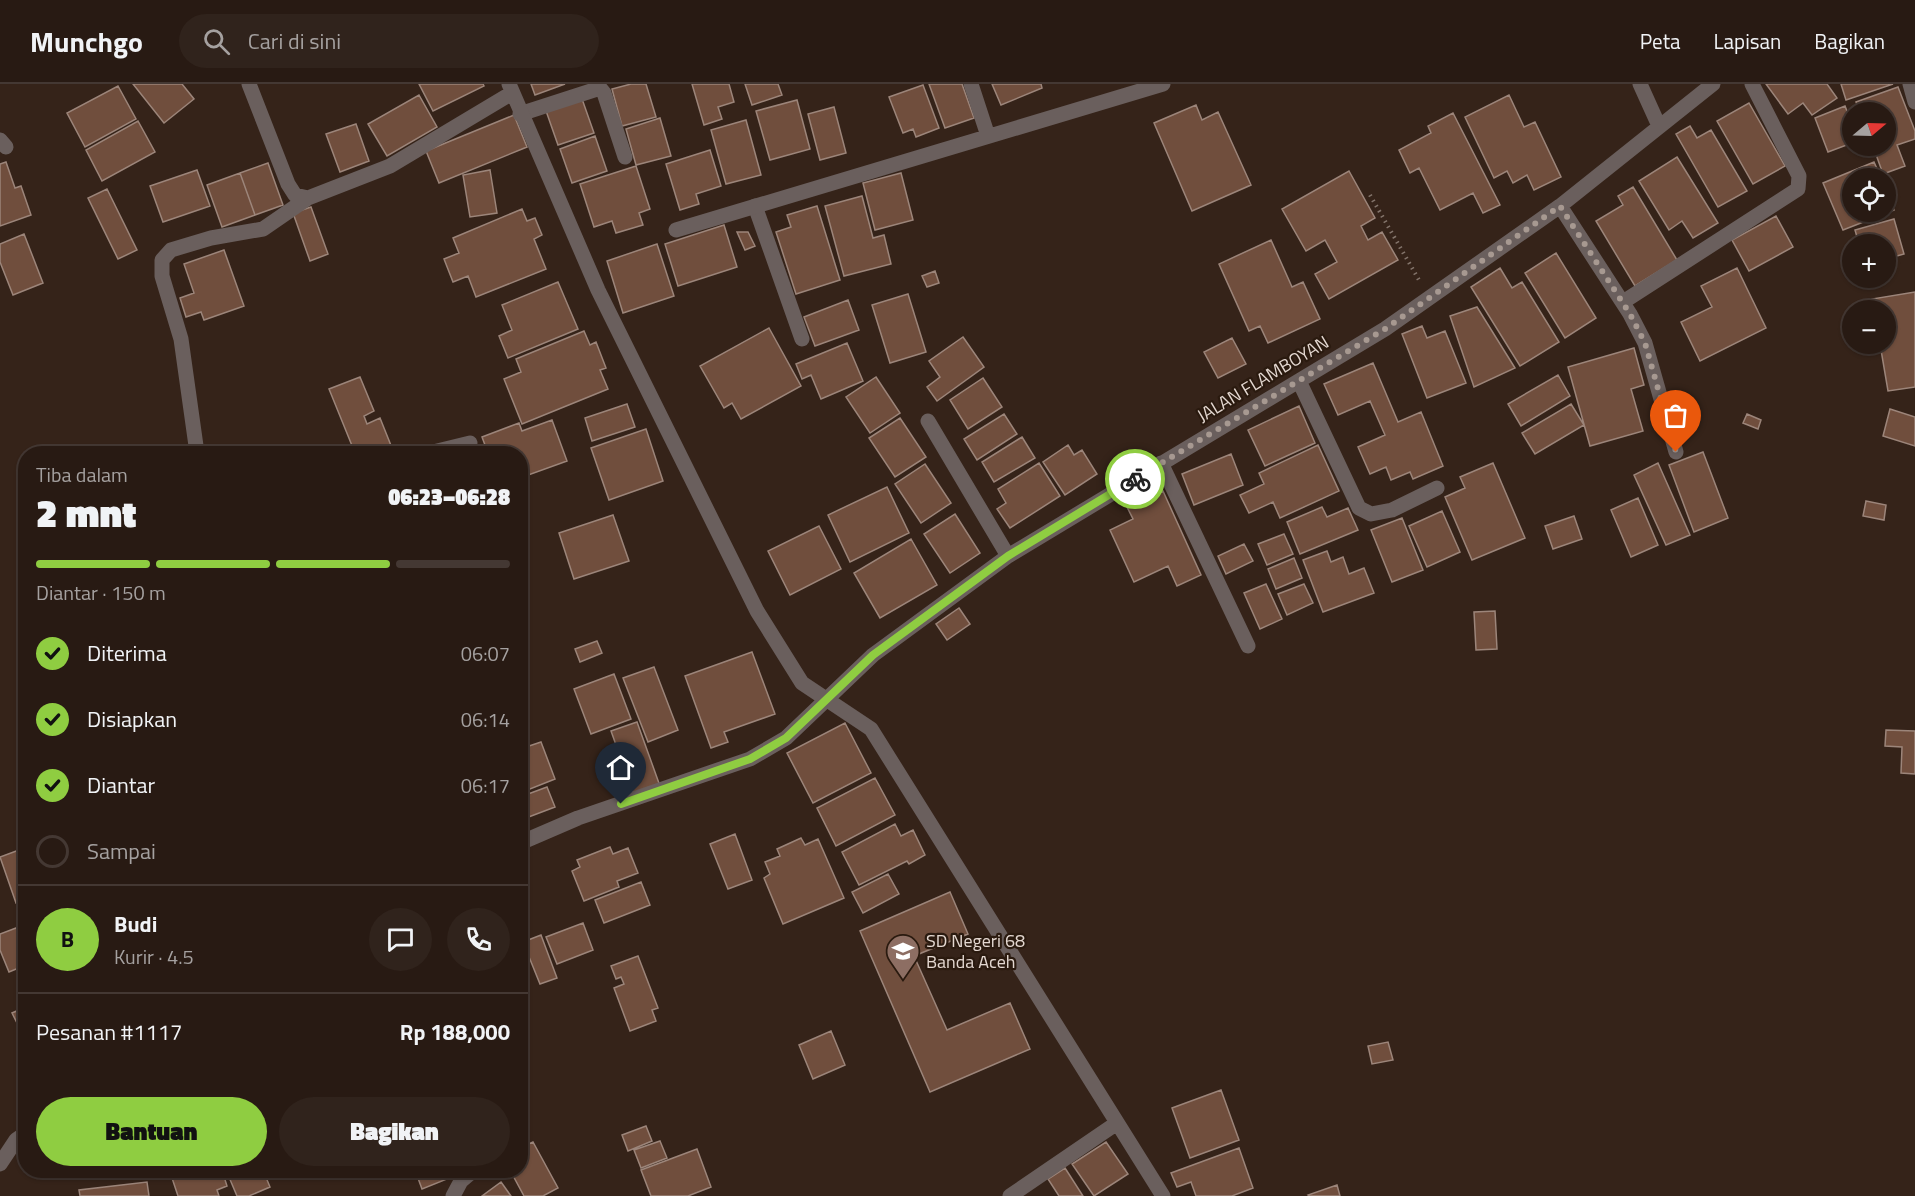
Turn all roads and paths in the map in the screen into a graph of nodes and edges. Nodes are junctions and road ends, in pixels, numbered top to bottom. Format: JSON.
{"nodes":[{"id":1,"x":249,"y":84,"type":"edge"},
{"id":2,"x":971,"y":84,"type":"edge"},
{"id":3,"x":1163,"y":84,"type":"edge"},
{"id":4,"x":1641,"y":84,"type":"edge"},
{"id":5,"x":1713,"y":84,"type":"edge"},
{"id":6,"x":1752,"y":84,"type":"edge"},
{"id":7,"x":1910,"y":84,"type":"edge"},
{"id":8,"x":510,"y":89,"type":"edge"},
{"id":9,"x":1915,"y":102,"type":"edge"},
{"id":10,"x":520,"y":114,"type":"junction"},
{"id":11,"x":1659,"y":126,"type":"junction"},
{"id":12,"x":988,"y":136,"type":"junction"},
{"id":13,"x":625,"y":157,"type":"dead end"},
{"id":14,"x":1370,"y":195,"type":"dead end"},
{"id":15,"x":308,"y":198,"type":"junction"},
{"id":16,"x":755,"y":206,"type":"junction"},
{"id":17,"x":1560,"y":206,"type":"junction"},
{"id":18,"x":676,"y":230,"type":"dead end"},
{"id":19,"x":1428,"y":297,"type":"junction"},
{"id":20,"x":1623,"y":302,"type":"junction"},
{"id":21,"x":802,"y":339,"type":"dead end"},
{"id":22,"x":1299,"y":381,"type":"junction"},
{"id":23,"x":928,"y":422,"type":"dead end"},
{"id":24,"x":470,"y":442,"type":"dead end"},
{"id":25,"x":196,"y":446,"type":"edge"},
{"id":26,"x":455,"y":446,"type":"edge"},
{"id":27,"x":1676,"y":452,"type":"dead end"},
{"id":28,"x":1161,"y":463,"type":"junction"},
{"id":29,"x":1437,"y":488,"type":"dead end"},
{"id":30,"x":1008,"y":556,"type":"junction"},
{"id":31,"x":1248,"y":646,"type":"dead end"},
{"id":32,"x":828,"y":698,"type":"junction"},
{"id":33,"x":528,"y":840,"type":"edge"},
{"id":34,"x":1117,"y":1123,"type":"junction"},
{"id":35,"x":18,"y":1138,"type":"edge"},
{"id":36,"x":0,"y":1164,"type":"edge"},
{"id":37,"x":465,"y":1178,"type":"edge"},
{"id":38,"x":453,"y":1196,"type":"edge"},
{"id":39,"x":1010,"y":1196,"type":"edge"},
{"id":40,"x":1163,"y":1196,"type":"edge"}],
"edges":[{"from":1,"to":15,"type":"street"},
{"from":2,"to":12,"type":"street"},
{"from":3,"to":12,"type":"street"},
{"from":4,"to":11,"type":"street"},
{"from":5,"to":11,"type":"street","name":"JALAN FLAMBOYAN"},
{"from":6,"to":20,"type":"street"},
{"from":7,"to":9,"type":"street"},
{"from":8,"to":10,"type":"street"},
{"from":8,"to":15,"type":"street"},
{"from":10,"to":13,"type":"street"},
{"from":10,"to":32,"type":"street"},
{"from":11,"to":17,"type":"street","name":"JALAN FLAMBOYAN"},
{"from":12,"to":16,"type":"street"},
{"from":14,"to":19,"type":"path"},
{"from":15,"to":25,"type":"street"},
{"from":16,"to":18,"type":"street"},
{"from":16,"to":21,"type":"street"},
{"from":17,"to":19,"type":"street","name":"JALAN FLAMBOYAN"},
{"from":17,"to":20,"type":"street"},
{"from":19,"to":22,"type":"street","name":"JALAN FLAMBOYAN"},
{"from":20,"to":27,"type":"street"},
{"from":22,"to":28,"type":"street","name":"JALAN FLAMBOYAN"},
{"from":22,"to":29,"type":"street"},
{"from":23,"to":30,"type":"street"},
{"from":24,"to":26,"type":"street"},
{"from":28,"to":30,"type":"street","name":"JALAN FLAMBOYAN"},
{"from":28,"to":31,"type":"street"},
{"from":30,"to":32,"type":"street","name":"JALAN FLAMBOYAN"},
{"from":32,"to":33,"type":"street","name":"JALAN FLAMBOYAN"},
{"from":32,"to":34,"type":"street"},
{"from":34,"to":39,"type":"street"},
{"from":34,"to":40,"type":"street"},
{"from":35,"to":36,"type":"street"},
{"from":37,"to":38,"type":"street"}]}
